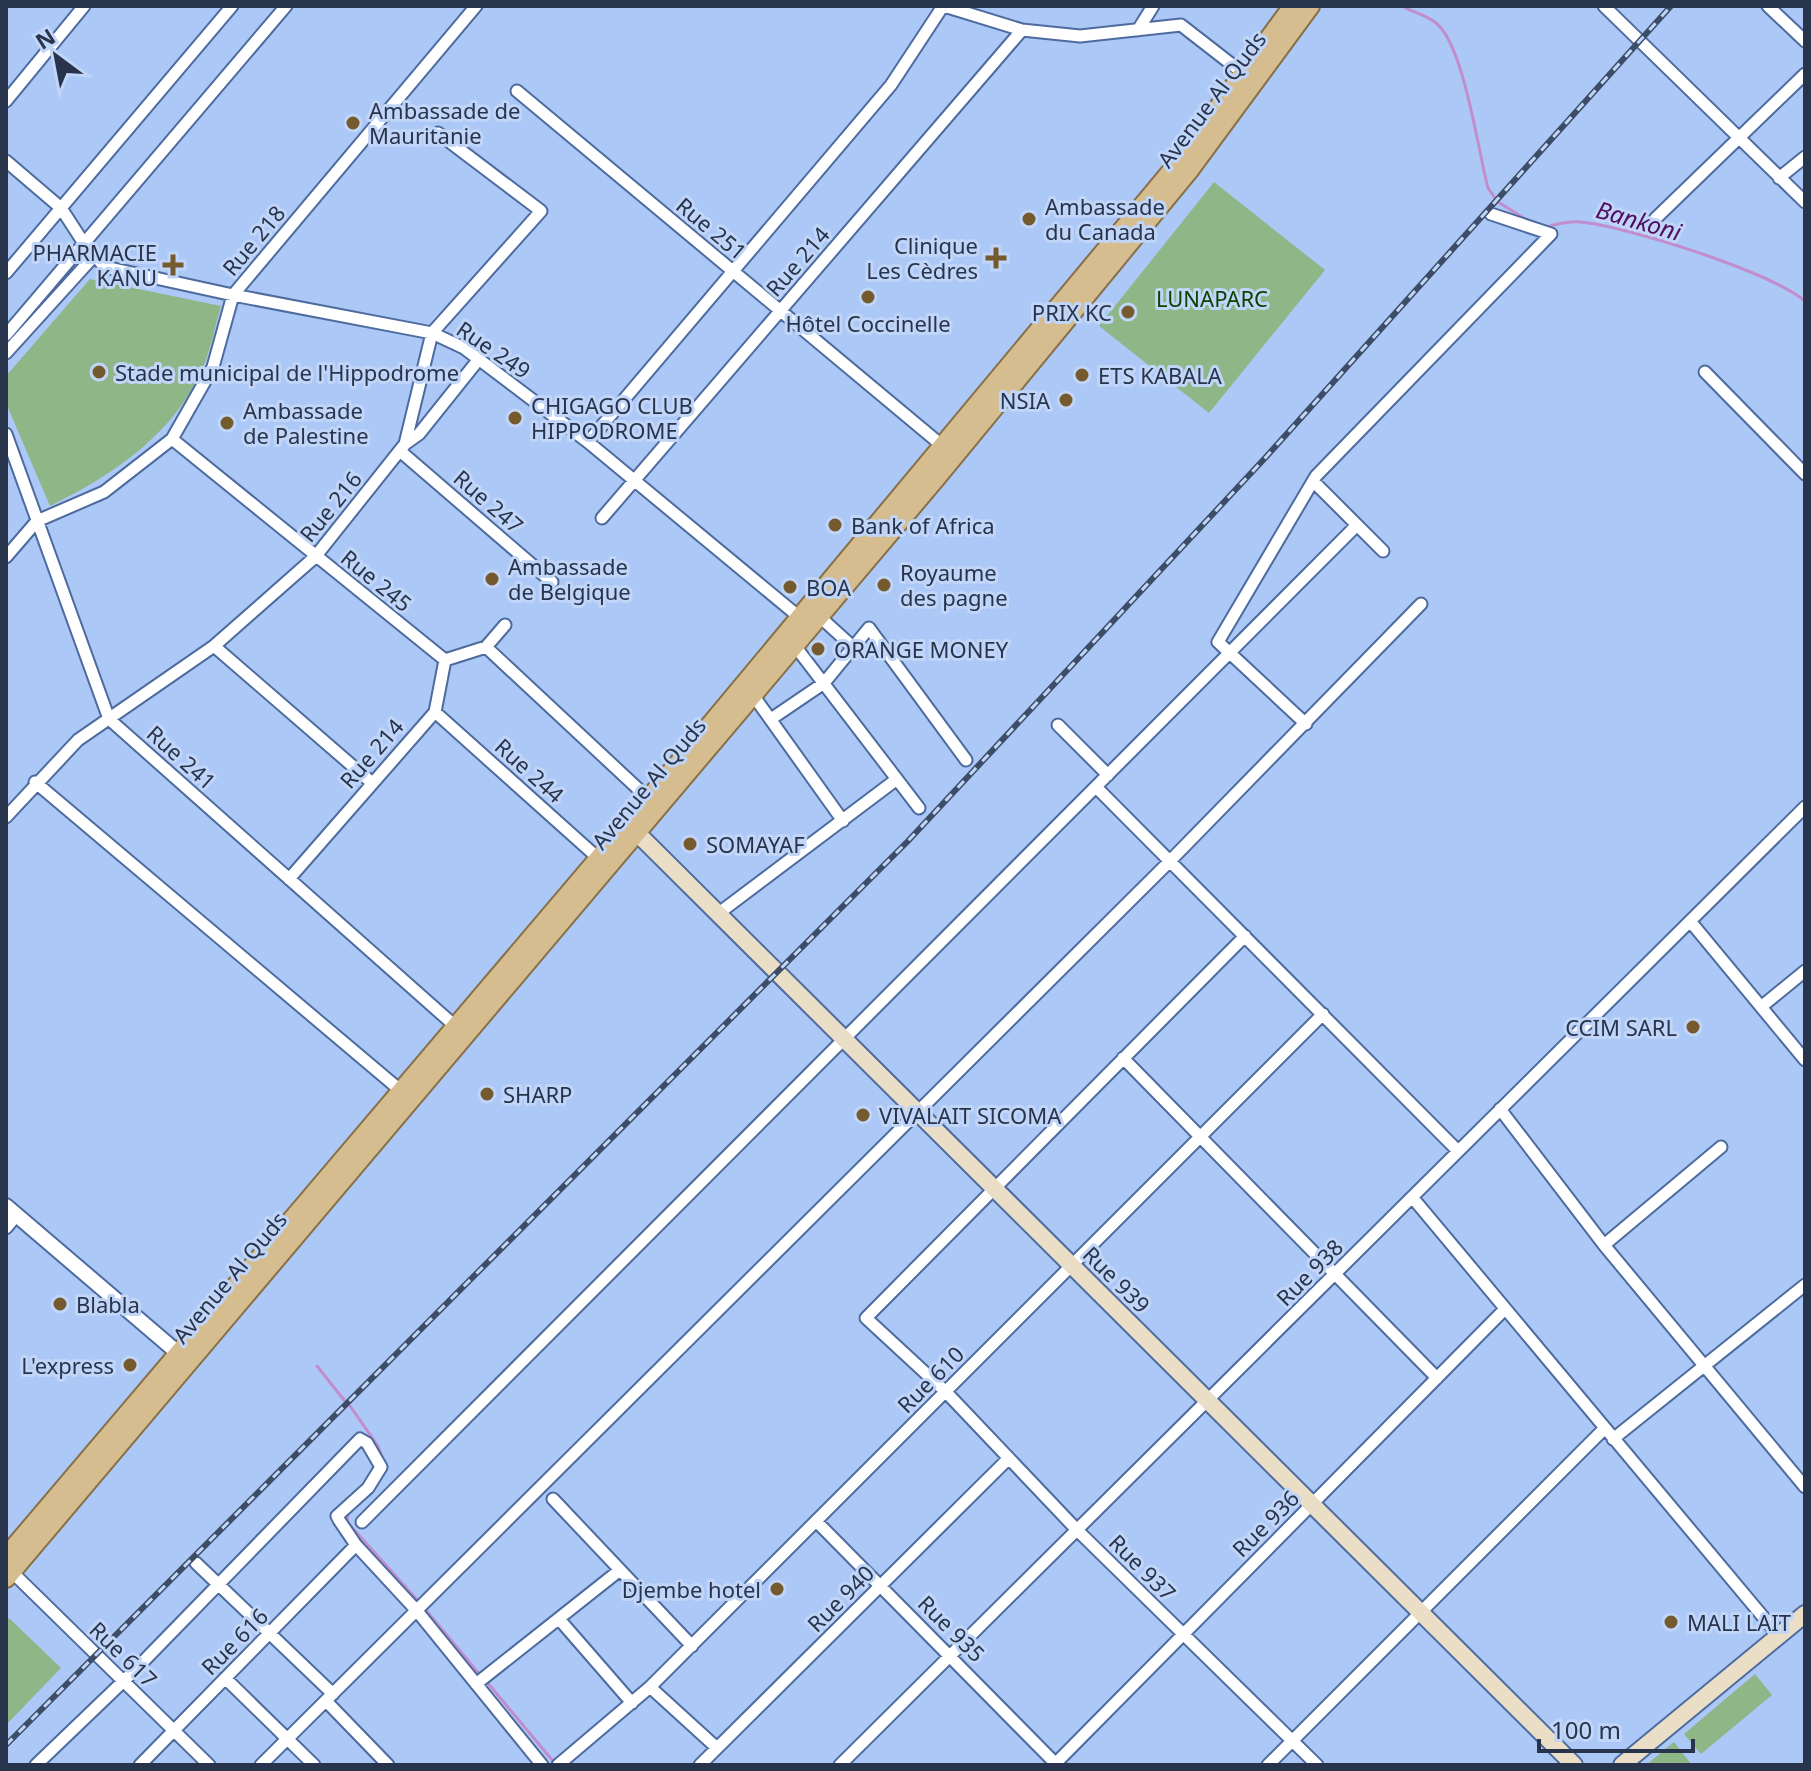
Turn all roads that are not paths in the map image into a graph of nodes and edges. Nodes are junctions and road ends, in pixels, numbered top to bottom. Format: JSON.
{"nodes":[{"id":1,"x":84,"y":6,"type":"edge"},
{"id":2,"x":232,"y":6,"type":"edge"},
{"id":3,"x":286,"y":6,"type":"edge"},
{"id":4,"x":476,"y":6,"type":"edge"},
{"id":5,"x":943,"y":6,"type":"edge"},
{"id":6,"x":1153,"y":6,"type":"edge"},
{"id":7,"x":1604,"y":6,"type":"edge"},
{"id":8,"x":1768,"y":6,"type":"edge"},
{"id":9,"x":1298,"y":12,"type":"edge"},
{"id":10,"x":1022,"y":30,"type":"junction"},
{"id":11,"x":1138,"y":30,"type":"junction"},
{"id":12,"x":1805,"y":41,"type":"edge"},
{"id":13,"x":1244,"y":74,"type":"junction"},
{"id":14,"x":1805,"y":74,"type":"edge"},
{"id":15,"x":517,"y":91,"type":"dead end"},
{"id":16,"x":6,"y":101,"type":"edge"},
{"id":17,"x":438,"y":133,"type":"dead end"},
{"id":18,"x":1738,"y":140,"type":"junction"},
{"id":19,"x":1805,"y":157,"type":"edge"},
{"id":20,"x":6,"y":161,"type":"edge"},
{"id":21,"x":1779,"y":178,"type":"junction"},
{"id":22,"x":1805,"y":202,"type":"edge"},
{"id":23,"x":61,"y":208,"type":"junction"},
{"id":24,"x":1491,"y":214,"type":"dead end"},
{"id":25,"x":1655,"y":219,"type":"dead end"},
{"id":26,"x":85,"y":245,"type":"junction"},
{"id":27,"x":94,"y":256,"type":"junction"},
{"id":28,"x":733,"y":271,"type":"junction"},
{"id":29,"x":6,"y":273,"type":"edge"},
{"id":30,"x":233,"y":295,"type":"junction"},
{"id":31,"x":781,"y":310,"type":"junction"},
{"id":32,"x":432,"y":333,"type":"junction"},
{"id":33,"x":6,"y":335,"type":"edge"},
{"id":34,"x":6,"y":353,"type":"edge"},
{"id":35,"x":479,"y":359,"type":"junction"},
{"id":36,"x":1705,"y":372,"type":"dead end"},
{"id":37,"x":6,"y":434,"type":"edge"},
{"id":38,"x":172,"y":439,"type":"junction"},
{"id":39,"x":588,"y":442,"type":"junction"},
{"id":40,"x":402,"y":448,"type":"junction"},
{"id":41,"x":949,"y":451,"type":"junction"},
{"id":42,"x":1805,"y":474,"type":"edge"},
{"id":43,"x":635,"y":481,"type":"junction"},
{"id":44,"x":1313,"y":481,"type":"junction"},
{"id":45,"x":602,"y":518,"type":"dead end"},
{"id":46,"x":37,"y":521,"type":"junction"},
{"id":47,"x":1357,"y":525,"type":"junction"},
{"id":48,"x":1383,"y":551,"type":"dead end"},
{"id":49,"x":6,"y":557,"type":"edge"},
{"id":50,"x":315,"y":557,"type":"junction"},
{"id":51,"x":552,"y":582,"type":"dead end"},
{"id":52,"x":1421,"y":604,"type":"dead end"},
{"id":53,"x":810,"y":620,"type":"junction"},
{"id":54,"x":505,"y":625,"type":"dead end"},
{"id":55,"x":214,"y":646,"type":"junction"},
{"id":56,"x":795,"y":646,"type":"junction"},
{"id":57,"x":486,"y":647,"type":"junction"},
{"id":58,"x":853,"y":647,"type":"junction"},
{"id":59,"x":1230,"y":653,"type":"junction"},
{"id":60,"x":445,"y":660,"type":"junction"},
{"id":61,"x":824,"y":683,"type":"junction"},
{"id":62,"x":753,"y":695,"type":"junction"},
{"id":63,"x":435,"y":712,"type":"junction"},
{"id":64,"x":109,"y":719,"type":"junction"},
{"id":65,"x":771,"y":719,"type":"junction"},
{"id":66,"x":1306,"y":724,"type":"junction"},
{"id":67,"x":1058,"y":725,"type":"dead end"},
{"id":68,"x":966,"y":760,"type":"dead end"},
{"id":69,"x":1108,"y":775,"type":"junction"},
{"id":70,"x":897,"y":779,"type":"junction"},
{"id":71,"x":35,"y":782,"type":"junction"},
{"id":72,"x":371,"y":782,"type":"junction"},
{"id":73,"x":1096,"y":787,"type":"junction"},
{"id":74,"x":649,"y":799,"type":"junction"},
{"id":75,"x":1805,"y":807,"type":"edge"},
{"id":76,"x":919,"y":808,"type":"dead end"},
{"id":77,"x":6,"y":817,"type":"edge"},
{"id":78,"x":843,"y":821,"type":"junction"},
{"id":79,"x":632,"y":828,"type":"junction"},
{"id":80,"x":598,"y":858,"type":"junction"},
{"id":81,"x":1170,"y":861,"type":"junction"},
{"id":82,"x":289,"y":879,"type":"junction"},
{"id":83,"x":719,"y":913,"type":"junction"},
{"id":84,"x":1690,"y":921,"type":"junction"},
{"id":85,"x":1245,"y":936,"type":"junction"},
{"id":86,"x":1805,"y":971,"type":"edge"},
{"id":87,"x":1761,"y":1007,"type":"junction"},
{"id":88,"x":1323,"y":1014,"type":"junction"},
{"id":89,"x":455,"y":1026,"type":"junction"},
{"id":90,"x":844,"y":1039,"type":"junction"},
{"id":91,"x":1123,"y":1058,"type":"junction"},
{"id":92,"x":1805,"y":1060,"type":"edge"},
{"id":93,"x":400,"y":1090,"type":"junction"},
{"id":94,"x":1500,"y":1109,"type":"junction"},
{"id":95,"x":918,"y":1112,"type":"junction"},
{"id":96,"x":1200,"y":1137,"type":"junction"},
{"id":97,"x":1721,"y":1147,"type":"dead end"},
{"id":98,"x":1458,"y":1151,"type":"junction"},
{"id":99,"x":994,"y":1188,"type":"junction"},
{"id":100,"x":1412,"y":1197,"type":"junction"},
{"id":101,"x":11,"y":1210,"type":"edge"},
{"id":102,"x":6,"y":1228,"type":"edge"},
{"id":103,"x":1604,"y":1245,"type":"junction"},
{"id":104,"x":1072,"y":1265,"type":"junction"},
{"id":105,"x":1334,"y":1274,"type":"junction"},
{"id":106,"x":1805,"y":1285,"type":"edge"},
{"id":107,"x":1505,"y":1309,"type":"junction"},
{"id":108,"x":183,"y":1357,"type":"junction"},
{"id":109,"x":1706,"y":1365,"type":"junction"},
{"id":110,"x":1437,"y":1378,"type":"junction"},
{"id":111,"x":946,"y":1392,"type":"junction"},
{"id":112,"x":1208,"y":1400,"type":"junction"},
{"id":113,"x":1604,"y":1429,"type":"junction"},
{"id":114,"x":1613,"y":1439,"type":"junction"},
{"id":115,"x":1008,"y":1459,"type":"junction"},
{"id":116,"x":1805,"y":1487,"type":"edge"},
{"id":117,"x":553,"y":1499,"type":"dead end"},
{"id":118,"x":1312,"y":1504,"type":"junction"},
{"id":119,"x":816,"y":1521,"type":"junction"},
{"id":120,"x":362,"y":1522,"type":"dead end"},
{"id":121,"x":1077,"y":1530,"type":"junction"},
{"id":122,"x":356,"y":1545,"type":"junction"},
{"id":123,"x":13,"y":1561,"type":"edge"},
{"id":124,"x":196,"y":1563,"type":"dead end"},
{"id":125,"x":620,"y":1570,"type":"junction"},
{"id":126,"x":219,"y":1586,"type":"junction"},
{"id":127,"x":881,"y":1586,"type":"junction"},
{"id":128,"x":417,"y":1611,"type":"junction"},
{"id":129,"x":1421,"y":1612,"type":"junction"},
{"id":130,"x":1805,"y":1614,"type":"edge"},
{"id":131,"x":559,"y":1619,"type":"junction"},
{"id":132,"x":269,"y":1634,"type":"junction"},
{"id":133,"x":1182,"y":1635,"type":"junction"},
{"id":134,"x":1779,"y":1636,"type":"junction"},
{"id":135,"x":692,"y":1646,"type":"junction"},
{"id":136,"x":951,"y":1655,"type":"junction"},
{"id":137,"x":225,"y":1678,"type":"junction"},
{"id":138,"x":124,"y":1682,"type":"junction"},
{"id":139,"x":476,"y":1684,"type":"junction"},
{"id":140,"x":650,"y":1687,"type":"junction"},
{"id":141,"x":329,"y":1698,"type":"junction"},
{"id":142,"x":632,"y":1703,"type":"junction"},
{"id":143,"x":174,"y":1731,"type":"junction"},
{"id":144,"x":288,"y":1738,"type":"junction"},
{"id":145,"x":1292,"y":1740,"type":"junction"},
{"id":146,"x":717,"y":1748,"type":"junction"},
{"id":147,"x":36,"y":1765,"type":"edge"},
{"id":148,"x":140,"y":1765,"type":"edge"},
{"id":149,"x":209,"y":1765,"type":"edge"},
{"id":150,"x":261,"y":1765,"type":"edge"},
{"id":151,"x":314,"y":1765,"type":"edge"},
{"id":152,"x":388,"y":1765,"type":"edge"},
{"id":153,"x":542,"y":1765,"type":"edge"},
{"id":154,"x":558,"y":1765,"type":"edge"},
{"id":155,"x":700,"y":1765,"type":"edge"},
{"id":156,"x":841,"y":1765,"type":"edge"},
{"id":157,"x":1056,"y":1765,"type":"edge"},
{"id":158,"x":1268,"y":1765,"type":"edge"},
{"id":159,"x":1317,"y":1765,"type":"edge"},
{"id":160,"x":1574,"y":1765,"type":"edge"},
{"id":161,"x":1622,"y":1765,"type":"edge"}],
"edges":[{"from":1,"to":16,"type":"street"},
{"from":2,"to":23,"type":"street"},
{"from":3,"to":26,"type":"street"},
{"from":4,"to":30,"type":"street","name":"Rue 218"},
{"from":5,"to":10,"type":"street"},
{"from":5,"to":28,"type":"street"},
{"from":6,"to":11,"type":"street"},
{"from":7,"to":18,"type":"street"},
{"from":8,"to":12,"type":"street"},
{"from":9,"to":13,"type":"main road","name":"Avenue Al Quds"},
{"from":9,"to":41,"type":"main road","name":"Avenue Al Quds"},
{"from":10,"to":11,"type":"street"},
{"from":10,"to":31,"type":"street","name":"Rue 214"},
{"from":11,"to":13,"type":"street"},
{"from":13,"to":41,"type":"main road","name":"Avenue Al Quds"},
{"from":14,"to":18,"type":"street"},
{"from":15,"to":28,"type":"street","name":"Rue 251"},
{"from":17,"to":32,"type":"street","name":"Rue 216"},
{"from":18,"to":21,"type":"street"},
{"from":18,"to":25,"type":"street"},
{"from":19,"to":21,"type":"street"},
{"from":20,"to":23,"type":"street","name":"Rue 249"},
{"from":21,"to":22,"type":"street"},
{"from":23,"to":26,"type":"street","name":"Rue 249"},
{"from":23,"to":29,"type":"street"},
{"from":24,"to":44,"type":"street"},
{"from":26,"to":27,"type":"street","name":"Rue 249"},
{"from":26,"to":33,"type":"street"},
{"from":27,"to":30,"type":"street","name":"Rue 249"},
{"from":27,"to":34,"type":"street"},
{"from":28,"to":31,"type":"street","name":"Rue 251"},
{"from":28,"to":39,"type":"street"},
{"from":30,"to":32,"type":"street","name":"Rue 249"},
{"from":30,"to":38,"type":"street","name":"Rue 218"},
{"from":31,"to":41,"type":"street","name":"Rue 251"},
{"from":31,"to":43,"type":"street","name":"Rue 214"},
{"from":32,"to":35,"type":"street","name":"Rue 249"},
{"from":32,"to":40,"type":"street","name":"Rue 216"},
{"from":35,"to":39,"type":"street","name":"Rue 249"},
{"from":35,"to":40,"type":"street"},
{"from":36,"to":42,"type":"street"},
{"from":37,"to":46,"type":"street","name":"Rue 241"},
{"from":38,"to":46,"type":"street","name":"Rue 218"},
{"from":38,"to":50,"type":"street","name":"Rue 245"},
{"from":39,"to":43,"type":"street","name":"Rue 249"},
{"from":40,"to":50,"type":"street","name":"Rue 216"},
{"from":40,"to":51,"type":"street","name":"Rue 247"},
{"from":41,"to":53,"type":"main road","name":"Avenue Al Quds"},
{"from":43,"to":45,"type":"street","name":"Rue 214"},
{"from":43,"to":53,"type":"street","name":"Rue 249"},
{"from":44,"to":47,"type":"street"},
{"from":44,"to":59,"type":"street"},
{"from":46,"to":49,"type":"street","name":"Rue 218"},
{"from":46,"to":64,"type":"street","name":"Rue 241"},
{"from":47,"to":48,"type":"street"},
{"from":47,"to":59,"type":"street"},
{"from":50,"to":55,"type":"street","name":"Rue 216"},
{"from":50,"to":60,"type":"street","name":"Rue 245"},
{"from":52,"to":66,"type":"street"},
{"from":53,"to":56,"type":"main road","name":"Avenue Al Quds"},
{"from":53,"to":58,"type":"street","name":"Rue 249"},
{"from":53,"to":74,"type":"main road","name":"Avenue Al Quds"},
{"from":54,"to":57,"type":"street"},
{"from":55,"to":64,"type":"street","name":"Rue 216"},
{"from":55,"to":72,"type":"street"},
{"from":56,"to":61,"type":"street"},
{"from":56,"to":62,"type":"main road","name":"Avenue Al Quds"},
{"from":57,"to":60,"type":"street"},
{"from":57,"to":74,"type":"street"},
{"from":58,"to":61,"type":"street"},
{"from":58,"to":68,"type":"street"},
{"from":59,"to":66,"type":"street"},
{"from":59,"to":69,"type":"street"},
{"from":60,"to":63,"type":"street","name":"Rue 214"},
{"from":61,"to":65,"type":"street"},
{"from":61,"to":70,"type":"street"},
{"from":62,"to":65,"type":"street"},
{"from":62,"to":79,"type":"main road","name":"Avenue Al Quds"},
{"from":63,"to":72,"type":"street","name":"Rue 214"},
{"from":63,"to":80,"type":"street","name":"Rue 244"},
{"from":64,"to":71,"type":"street","name":"Rue 216"},
{"from":64,"to":82,"type":"street","name":"Rue 241"},
{"from":65,"to":78,"type":"street"},
{"from":66,"to":81,"type":"street"},
{"from":67,"to":69,"type":"street"},
{"from":69,"to":73,"type":"street"},
{"from":70,"to":76,"type":"street"},
{"from":70,"to":78,"type":"street"},
{"from":71,"to":77,"type":"street","name":"Rue 216"},
{"from":71,"to":93,"type":"street"},
{"from":72,"to":82,"type":"street","name":"Rue 214"},
{"from":73,"to":81,"type":"street"},
{"from":73,"to":90,"type":"street"},
{"from":74,"to":79,"type":"main road","name":"Avenue Al Quds"},
{"from":75,"to":84,"type":"street","name":"Rue 938"},
{"from":78,"to":83,"type":"street"},
{"from":79,"to":80,"type":"main road","name":"Avenue Al Quds"},
{"from":79,"to":83,"type":"main road","name":"Rue 939"},
{"from":79,"to":108,"type":"main road","name":"Avenue Al Quds"},
{"from":80,"to":89,"type":"main road","name":"Avenue Al Quds"},
{"from":81,"to":85,"type":"street"},
{"from":81,"to":95,"type":"street"},
{"from":82,"to":89,"type":"street","name":"Rue 241"},
{"from":83,"to":90,"type":"main road","name":"Rue 939"},
{"from":84,"to":87,"type":"street"},
{"from":84,"to":94,"type":"street","name":"Rue 938"},
{"from":85,"to":88,"type":"street"},
{"from":85,"to":91,"type":"street"},
{"from":86,"to":87,"type":"street"},
{"from":87,"to":92,"type":"street"},
{"from":88,"to":96,"type":"street","name":"Rue 610"},
{"from":88,"to":98,"type":"street"},
{"from":89,"to":93,"type":"main road","name":"Avenue Al Quds"},
{"from":90,"to":95,"type":"main road","name":"Rue 939"},
{"from":90,"to":120,"type":"street"},
{"from":91,"to":96,"type":"street"},
{"from":91,"to":99,"type":"street"},
{"from":93,"to":108,"type":"main road","name":"Avenue Al Quds"},
{"from":94,"to":98,"type":"street","name":"Rue 938"},
{"from":94,"to":103,"type":"street"},
{"from":95,"to":99,"type":"main road","name":"Rue 939"},
{"from":95,"to":128,"type":"street"},
{"from":96,"to":104,"type":"street","name":"Rue 610"},
{"from":96,"to":105,"type":"street"},
{"from":97,"to":103,"type":"street"},
{"from":98,"to":100,"type":"street","name":"Rue 938"},
{"from":99,"to":104,"type":"main road","name":"Rue 939"},
{"from":99,"to":111,"type":"street","name":"Rue 937"},
{"from":100,"to":105,"type":"street","name":"Rue 938"},
{"from":100,"to":107,"type":"street"},
{"from":101,"to":102,"type":"street"},
{"from":101,"to":108,"type":"street"},
{"from":103,"to":109,"type":"street"},
{"from":104,"to":111,"type":"street","name":"Rue 610"},
{"from":104,"to":112,"type":"main road","name":"Rue 939"},
{"from":105,"to":110,"type":"street"},
{"from":105,"to":112,"type":"street","name":"Rue 938"},
{"from":106,"to":109,"type":"street"},
{"from":107,"to":110,"type":"street","name":"Rue 936"},
{"from":107,"to":113,"type":"street"},
{"from":108,"to":123,"type":"main road","name":"Avenue Al Quds"},
{"from":109,"to":114,"type":"street"},
{"from":109,"to":116,"type":"street"},
{"from":110,"to":118,"type":"street","name":"Rue 936"},
{"from":111,"to":115,"type":"street","name":"Rue 937"},
{"from":111,"to":119,"type":"street","name":"Rue 610"},
{"from":112,"to":118,"type":"main road","name":"Rue 939"},
{"from":112,"to":121,"type":"street","name":"Rue 938"},
{"from":113,"to":114,"type":"street"},
{"from":113,"to":129,"type":"street"},
{"from":114,"to":134,"type":"street"},
{"from":115,"to":121,"type":"street","name":"Rue 937"},
{"from":115,"to":127,"type":"street","name":"Rue 940"},
{"from":117,"to":125,"type":"street"},
{"from":118,"to":129,"type":"main road","name":"Rue 939"},
{"from":118,"to":133,"type":"street","name":"Rue 936"},
{"from":119,"to":127,"type":"street","name":"Rue 935"},
{"from":119,"to":135,"type":"street","name":"Rue 610"},
{"from":121,"to":133,"type":"street","name":"Rue 937"},
{"from":121,"to":136,"type":"street","name":"Rue 938"},
{"from":122,"to":126,"type":"street"},
{"from":122,"to":128,"type":"street"},
{"from":122,"to":132,"type":"street","name":"Rue 616"},
{"from":123,"to":138,"type":"street","name":"Rue 617"},
{"from":124,"to":126,"type":"street"},
{"from":125,"to":131,"type":"street"},
{"from":125,"to":135,"type":"street"},
{"from":126,"to":132,"type":"street"},
{"from":126,"to":138,"type":"street"},
{"from":127,"to":136,"type":"street","name":"Rue 935"},
{"from":127,"to":146,"type":"street","name":"Rue 940"},
{"from":128,"to":139,"type":"street"},
{"from":128,"to":141,"type":"street"},
{"from":129,"to":145,"type":"street"},
{"from":129,"to":160,"type":"main road","name":"Rue 939"},
{"from":130,"to":134,"type":"main road"},
{"from":131,"to":139,"type":"street"},
{"from":131,"to":142,"type":"street"},
{"from":132,"to":137,"type":"street","name":"Rue 616"},
{"from":132,"to":141,"type":"street"},
{"from":133,"to":145,"type":"street","name":"Rue 937"},
{"from":133,"to":157,"type":"street","name":"Rue 936"},
{"from":134,"to":161,"type":"main road"},
{"from":135,"to":140,"type":"street","name":"Rue 610"},
{"from":136,"to":156,"type":"street","name":"Rue 938"},
{"from":136,"to":157,"type":"street","name":"Rue 935"},
{"from":137,"to":143,"type":"street","name":"Rue 616"},
{"from":137,"to":144,"type":"street"},
{"from":138,"to":143,"type":"street","name":"Rue 617"},
{"from":138,"to":147,"type":"street"},
{"from":139,"to":153,"type":"street"},
{"from":140,"to":142,"type":"street","name":"Rue 610"},
{"from":140,"to":146,"type":"street"},
{"from":141,"to":144,"type":"street"},
{"from":141,"to":152,"type":"street"},
{"from":142,"to":154,"type":"street","name":"Rue 610"},
{"from":143,"to":148,"type":"street","name":"Rue 616"},
{"from":143,"to":149,"type":"street","name":"Rue 617"},
{"from":144,"to":150,"type":"street"},
{"from":144,"to":151,"type":"street"},
{"from":145,"to":158,"type":"street"},
{"from":145,"to":159,"type":"street","name":"Rue 937"},
{"from":146,"to":155,"type":"street","name":"Rue 940"}]}
